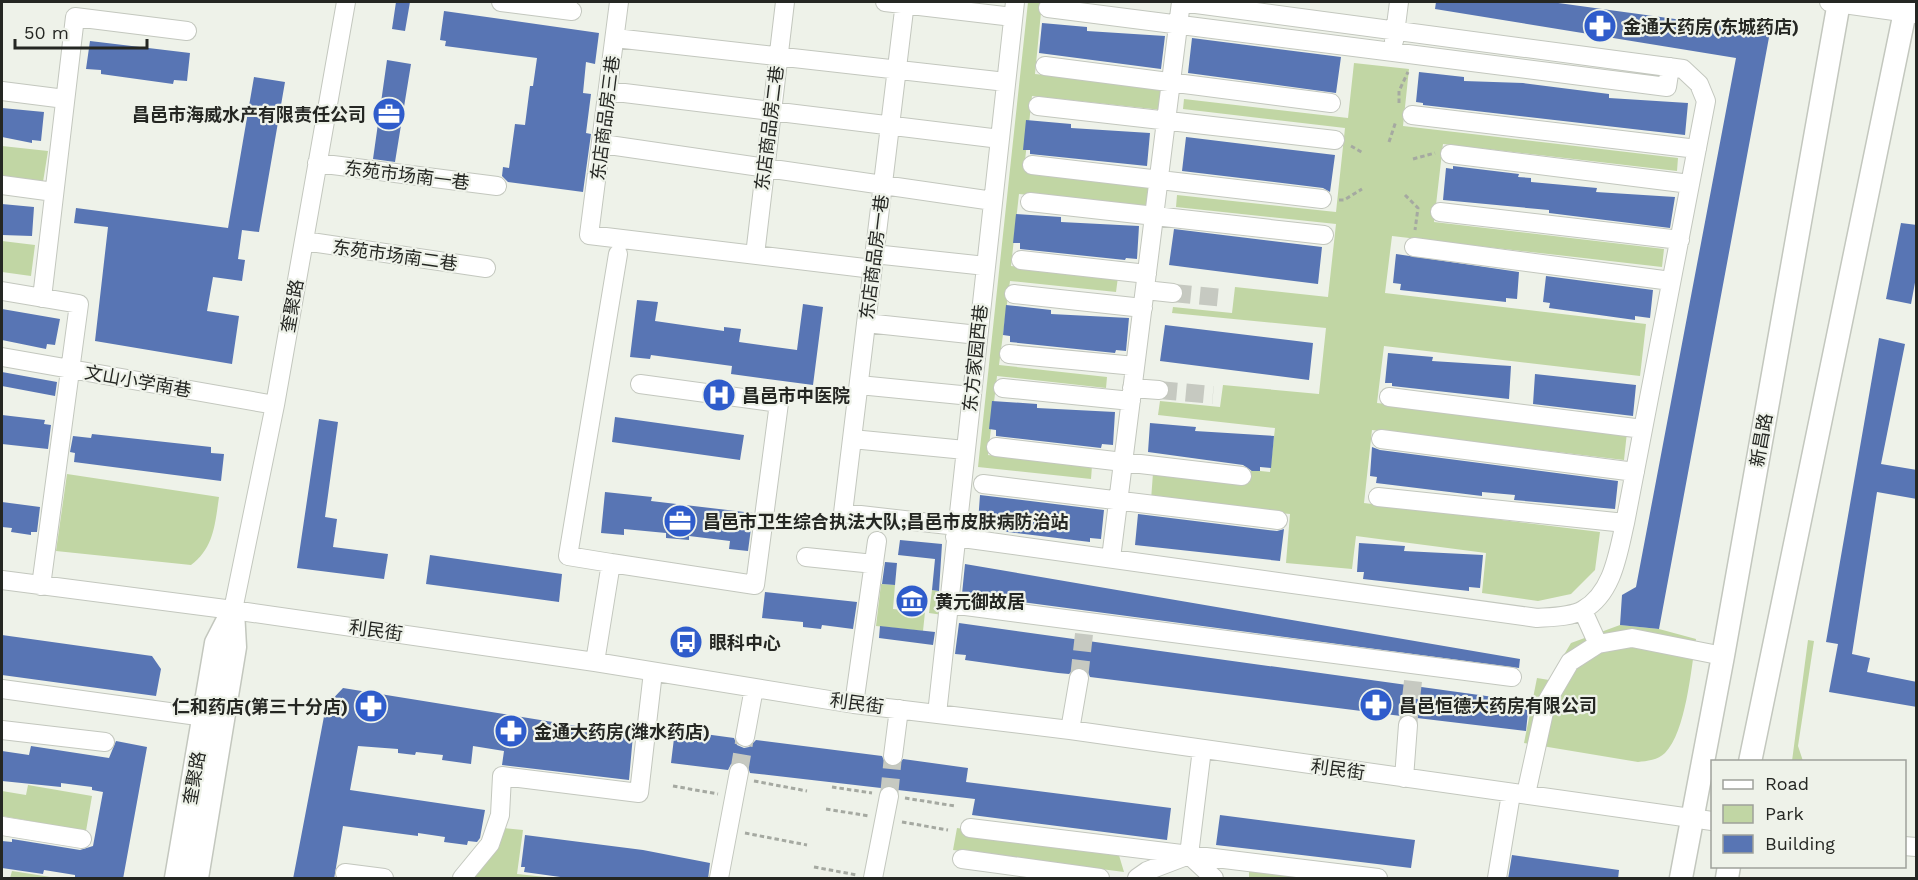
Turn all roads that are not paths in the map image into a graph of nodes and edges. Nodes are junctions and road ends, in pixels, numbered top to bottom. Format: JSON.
{"nodes":[{"id":1,"x":346,"y":2,"type":"edge"},
{"id":2,"x":501,"y":2,"type":"edge"},
{"id":3,"x":619,"y":2,"type":"edge"},
{"id":4,"x":782,"y":2,"type":"edge"},
{"id":5,"x":885,"y":2,"type":"edge"},
{"id":6,"x":1399,"y":2,"type":"edge"},
{"id":7,"x":1836,"y":2,"type":"edge"},
{"id":8,"x":905,"y":3,"type":"edge"},
{"id":9,"x":1048,"y":8,"type":"dead end"},
{"id":10,"x":1014,"y":9,"type":"edge"},
{"id":11,"x":1910,"y":9,"type":"edge"},
{"id":12,"x":572,"y":11,"type":"dead end"},
{"id":13,"x":1178,"y":25,"type":"junction"},
{"id":14,"x":1396,"y":29,"type":"junction"},
{"id":15,"x":187,"y":31,"type":"dead end"},
{"id":16,"x":615,"y":38,"type":"junction"},
{"id":17,"x":1393,"y":52,"type":"junction"},
{"id":18,"x":778,"y":57,"type":"junction"},
{"id":19,"x":1045,"y":66,"type":"dead end"},
{"id":20,"x":1670,"y":67,"type":"junction"},
{"id":21,"x":897,"y":71,"type":"junction"},
{"id":22,"x":1006,"y":82,"type":"junction"},
{"id":23,"x":1171,"y":82,"type":"junction"},
{"id":24,"x":2,"y":91,"type":"edge"},
{"id":25,"x":609,"y":91,"type":"junction"},
{"id":26,"x":65,"y":99,"type":"junction"},
{"id":27,"x":1331,"y":103,"type":"dead end"},
{"id":28,"x":1038,"y":106,"type":"dead end"},
{"id":29,"x":770,"y":111,"type":"junction"},
{"id":30,"x":1412,"y":115,"type":"dead end"},
{"id":31,"x":1166,"y":121,"type":"junction"},
{"id":32,"x":890,"y":126,"type":"junction"},
{"id":33,"x":1000,"y":139,"type":"junction"},
{"id":34,"x":1335,"y":140,"type":"dead end"},
{"id":35,"x":602,"y":144,"type":"junction"},
{"id":36,"x":1697,"y":149,"type":"junction"},
{"id":37,"x":1450,"y":154,"type":"dead end"},
{"id":38,"x":317,"y":163,"type":"junction"},
{"id":39,"x":1032,"y":165,"type":"dead end"},
{"id":40,"x":764,"y":168,"type":"junction"},
{"id":41,"x":1159,"y":180,"type":"junction"},
{"id":42,"x":1690,"y":184,"type":"junction"},
{"id":43,"x":2,"y":185,"type":"edge"},
{"id":44,"x":883,"y":185,"type":"junction"},
{"id":45,"x":497,"y":186,"type":"dead end"},
{"id":46,"x":54,"y":192,"type":"junction"},
{"id":47,"x":1322,"y":198,"type":"road end"},
{"id":48,"x":993,"y":201,"type":"junction"},
{"id":49,"x":1030,"y":202,"type":"dead end"},
{"id":50,"x":1440,"y":212,"type":"dead end"},
{"id":51,"x":1154,"y":216,"type":"junction"},
{"id":52,"x":1324,"y":235,"type":"road end"},
{"id":53,"x":1680,"y":240,"type":"junction"},
{"id":54,"x":304,"y":241,"type":"junction"},
{"id":55,"x":1414,"y":247,"type":"road end"},
{"id":56,"x":618,"y":254,"type":"dead end"},
{"id":57,"x":755,"y":255,"type":"junction"},
{"id":58,"x":1021,"y":260,"type":"dead end"},
{"id":59,"x":873,"y":262,"type":"junction"},
{"id":60,"x":986,"y":266,"type":"junction"},
{"id":61,"x":486,"y":268,"type":"dead end"},
{"id":62,"x":1671,"y":281,"type":"junction"},
{"id":63,"x":2,"y":291,"type":"edge"},
{"id":64,"x":1145,"y":291,"type":"junction"},
{"id":65,"x":1173,"y":293,"type":"tunnel mouth"},
{"id":66,"x":1014,"y":294,"type":"dead end"},
{"id":67,"x":42,"y":298,"type":"junction"},
{"id":68,"x":866,"y":323,"type":"junction"},
{"id":69,"x":978,"y":335,"type":"junction"},
{"id":70,"x":1009,"y":354,"type":"dead end"},
{"id":71,"x":2,"y":357,"type":"edge"},
{"id":72,"x":1135,"y":366,"type":"junction"},
{"id":73,"x":71,"y":369,"type":"junction"},
{"id":74,"x":639,"y":384,"type":"dead end"},
{"id":75,"x":859,"y":385,"type":"junction"},
{"id":76,"x":1004,"y":388,"type":"dead end"},
{"id":77,"x":1159,"y":390,"type":"tunnel mouth"},
{"id":78,"x":1132,"y":395,"type":"junction"},
{"id":79,"x":971,"y":396,"type":"junction"},
{"id":80,"x":1389,"y":397,"type":"dead end"},
{"id":81,"x":275,"y":405,"type":"junction"},
{"id":82,"x":1643,"y":429,"type":"junction"},
{"id":83,"x":852,"y":439,"type":"junction"},
{"id":84,"x":1381,"y":440,"type":"dead end"},
{"id":85,"x":996,"y":447,"type":"dead end"},
{"id":86,"x":965,"y":450,"type":"junction"},
{"id":87,"x":1123,"y":462,"type":"junction"},
{"id":88,"x":1635,"y":472,"type":"junction"},
{"id":89,"x":1242,"y":476,"type":"dead end"},
{"id":90,"x":983,"y":484,"type":"dead end"},
{"id":91,"x":1378,"y":497,"type":"dead end"},
{"id":92,"x":1118,"y":501,"type":"junction"},
{"id":93,"x":1278,"y":520,"type":"dead end"},
{"id":94,"x":1625,"y":523,"type":"junction"},
{"id":95,"x":956,"y":532,"type":"junction"},
{"id":96,"x":877,"y":541,"type":"dead end"},
{"id":97,"x":806,"y":557,"type":"dead end"},
{"id":98,"x":1111,"y":558,"type":"junction"},
{"id":99,"x":610,"y":563,"type":"junction"},
{"id":100,"x":874,"y":564,"type":"junction"},
{"id":101,"x":2,"y":580,"type":"edge"},
{"id":102,"x":41,"y":586,"type":"junction"},
{"id":103,"x":950,"y":604,"type":"junction"},
{"id":104,"x":233,"y":610,"type":"junction"},
{"id":105,"x":1582,"y":610,"type":"junction"},
{"id":106,"x":1598,"y":644,"type":"junction"},
{"id":107,"x":1723,"y":656,"type":"junction"},
{"id":108,"x":595,"y":662,"type":"junction"},
{"id":109,"x":653,"y":672,"type":"junction"},
{"id":110,"x":1512,"y":677,"type":"dead end"},
{"id":111,"x":1079,"y":678,"type":"tunnel mouth"},
{"id":112,"x":754,"y":688,"type":"junction"},
{"id":113,"x":2,"y":689,"type":"edge"},
{"id":114,"x":854,"y":704,"type":"junction"},
{"id":115,"x":899,"y":709,"type":"junction"},
{"id":116,"x":937,"y":714,"type":"junction"},
{"id":117,"x":205,"y":717,"type":"junction"},
{"id":118,"x":1408,"y":725,"type":"tunnel mouth"},
{"id":119,"x":2,"y":730,"type":"edge"},
{"id":120,"x":1070,"y":730,"type":"junction"},
{"id":121,"x":745,"y":737,"type":"tunnel mouth"},
{"id":122,"x":105,"y":742,"type":"dead end"},
{"id":123,"x":1202,"y":749,"type":"junction"},
{"id":124,"x":893,"y":756,"type":"tunnel mouth"},
{"id":125,"x":1749,"y":760,"type":"edge"},
{"id":126,"x":738,"y":775,"type":"tunnel mouth"},
{"id":127,"x":1404,"y":778,"type":"junction"},
{"id":128,"x":1518,"y":794,"type":"junction"},
{"id":129,"x":889,"y":796,"type":"tunnel mouth"},
{"id":130,"x":1702,"y":820,"type":"edge"},
{"id":131,"x":2,"y":826,"type":"edge"},
{"id":132,"x":970,"y":828,"type":"dead end"},
{"id":133,"x":82,"y":839,"type":"dead end"},
{"id":134,"x":1190,"y":855,"type":"junction"},
{"id":135,"x":962,"y":859,"type":"dead end"},
{"id":136,"x":345,"y":873,"type":"dead end"},
{"id":137,"x":873,"y":878,"type":"edge"},
{"id":138,"x":176,"y":879,"type":"edge"},
{"id":139,"x":197,"y":879,"type":"edge"},
{"id":140,"x":384,"y":879,"type":"edge"},
{"id":141,"x":462,"y":879,"type":"edge"},
{"id":142,"x":719,"y":879,"type":"edge"},
{"id":143,"x":1100,"y":879,"type":"edge"},
{"id":144,"x":1137,"y":879,"type":"edge"},
{"id":145,"x":1214,"y":879,"type":"edge"},
{"id":146,"x":1378,"y":879,"type":"edge"},
{"id":147,"x":1497,"y":879,"type":"edge"},
{"id":148,"x":1681,"y":879,"type":"edge"}],
"edges":[{"from":1,"to":38,"type":"street","name":"奎聚路"},
{"from":2,"to":12,"type":"street"},
{"from":3,"to":16,"type":"street","name":"东店商品房三巷"},
{"from":4,"to":18,"type":"street","name":"东店商品房二巷"},
{"from":5,"to":8,"type":"street"},
{"from":6,"to":14,"type":"street"},
{"from":7,"to":11,"type":"street"},
{"from":7,"to":107,"type":"main road","name":"新昌路"},
{"from":8,"to":10,"type":"street"},
{"from":8,"to":21,"type":"street","name":"东店商品房一巷"},
{"from":9,"to":13,"type":"street"},
{"from":10,"to":22,"type":"street","name":"东方家园西巷"},
{"from":11,"to":125,"type":"main road"},
{"from":13,"to":14,"type":"street"},
{"from":13,"to":17,"type":"street"},
{"from":13,"to":23,"type":"street"},
{"from":14,"to":17,"type":"street"},
{"from":14,"to":20,"type":"street"},
{"from":15,"to":26,"type":"street"},
{"from":16,"to":18,"type":"street"},
{"from":16,"to":25,"type":"street","name":"东店商品房三巷"},
{"from":17,"to":20,"type":"street"},
{"from":18,"to":21,"type":"street"},
{"from":18,"to":29,"type":"street","name":"东店商品房二巷"},
{"from":19,"to":23,"type":"street"},
{"from":20,"to":36,"type":"street"},
{"from":21,"to":22,"type":"street"},
{"from":21,"to":32,"type":"street","name":"东店商品房一巷"},
{"from":22,"to":33,"type":"street","name":"东方家园西巷"},
{"from":23,"to":27,"type":"street"},
{"from":23,"to":31,"type":"street"},
{"from":24,"to":26,"type":"street"},
{"from":25,"to":29,"type":"street"},
{"from":25,"to":35,"type":"street","name":"东店商品房三巷"},
{"from":26,"to":46,"type":"street"},
{"from":28,"to":31,"type":"street"},
{"from":29,"to":32,"type":"street"},
{"from":29,"to":40,"type":"street","name":"东店商品房二巷"},
{"from":30,"to":36,"type":"street"},
{"from":31,"to":34,"type":"street"},
{"from":31,"to":41,"type":"street"},
{"from":32,"to":33,"type":"street"},
{"from":32,"to":44,"type":"street","name":"东店商品房一巷"},
{"from":33,"to":48,"type":"street","name":"东方家园西巷"},
{"from":35,"to":40,"type":"street"},
{"from":35,"to":57,"type":"street","name":"东店商品房三巷"},
{"from":36,"to":42,"type":"street"},
{"from":37,"to":42,"type":"street"},
{"from":38,"to":45,"type":"street","name":"东苑市场南一巷"},
{"from":38,"to":54,"type":"street","name":"奎聚路"},
{"from":39,"to":41,"type":"street"},
{"from":40,"to":44,"type":"street"},
{"from":40,"to":57,"type":"street","name":"东店商品房二巷"},
{"from":41,"to":47,"type":"street"},
{"from":41,"to":51,"type":"street"},
{"from":42,"to":53,"type":"street"},
{"from":43,"to":46,"type":"street"},
{"from":44,"to":48,"type":"street"},
{"from":44,"to":59,"type":"street","name":"东店商品房一巷"},
{"from":46,"to":67,"type":"street"},
{"from":48,"to":60,"type":"street","name":"东方家园西巷"},
{"from":49,"to":51,"type":"street"},
{"from":50,"to":53,"type":"street"},
{"from":51,"to":52,"type":"street"},
{"from":51,"to":64,"type":"street"},
{"from":53,"to":62,"type":"street"},
{"from":54,"to":61,"type":"street","name":"东苑市场南二巷"},
{"from":54,"to":81,"type":"street","name":"奎聚路"},
{"from":55,"to":62,"type":"street"},
{"from":56,"to":99,"type":"street"},
{"from":57,"to":59,"type":"street"},
{"from":58,"to":64,"type":"street"},
{"from":59,"to":60,"type":"street"},
{"from":59,"to":68,"type":"street","name":"东店商品房一巷"},
{"from":60,"to":69,"type":"street","name":"东方家园西巷"},
{"from":62,"to":82,"type":"street"},
{"from":63,"to":67,"type":"street"},
{"from":64,"to":65,"type":"street"},
{"from":64,"to":66,"type":"street"},
{"from":64,"to":72,"type":"street"},
{"from":67,"to":73,"type":"street"},
{"from":68,"to":69,"type":"street"},
{"from":68,"to":75,"type":"street","name":"东店商品房一巷"},
{"from":69,"to":79,"type":"street","name":"东方家园西巷"},
{"from":70,"to":72,"type":"street"},
{"from":71,"to":73,"type":"street","name":"文山小学南巷"},
{"from":72,"to":78,"type":"street"},
{"from":73,"to":81,"type":"street","name":"文山小学南巷"},
{"from":73,"to":102,"type":"street"},
{"from":74,"to":99,"type":"street"},
{"from":75,"to":79,"type":"street"},
{"from":75,"to":83,"type":"street","name":"东店商品房一巷"},
{"from":76,"to":78,"type":"street"},
{"from":77,"to":78,"type":"street"},
{"from":78,"to":87,"type":"street"},
{"from":79,"to":86,"type":"street","name":"东方家园西巷"},
{"from":80,"to":82,"type":"street"},
{"from":81,"to":104,"type":"street","name":"奎聚路"},
{"from":82,"to":88,"type":"street"},
{"from":83,"to":86,"type":"street"},
{"from":83,"to":95,"type":"street","name":"东店商品房一巷"},
{"from":84,"to":88,"type":"street"},
{"from":85,"to":87,"type":"street"},
{"from":86,"to":95,"type":"street","name":"东方家园西巷"},
{"from":87,"to":89,"type":"street"},
{"from":87,"to":92,"type":"street"},
{"from":88,"to":94,"type":"street"},
{"from":90,"to":92,"type":"street"},
{"from":91,"to":94,"type":"street"},
{"from":92,"to":93,"type":"street"},
{"from":92,"to":98,"type":"street"},
{"from":94,"to":105,"type":"street"},
{"from":95,"to":98,"type":"street"},
{"from":95,"to":103,"type":"street","name":"东方家园西巷"},
{"from":96,"to":100,"type":"street"},
{"from":97,"to":100,"type":"street"},
{"from":98,"to":105,"type":"street"},
{"from":99,"to":108,"type":"street"},
{"from":100,"to":114,"type":"street"},
{"from":101,"to":102,"type":"street","name":"利民街"},
{"from":102,"to":104,"type":"street","name":"利民街"},
{"from":103,"to":110,"type":"street"},
{"from":103,"to":116,"type":"street","name":"东方家园西巷"},
{"from":104,"to":108,"type":"street","name":"利民街"},
{"from":104,"to":117,"type":"main road","name":"奎聚路"},
{"from":104,"to":139,"type":"main road","name":"奎聚路"},
{"from":105,"to":106,"type":"street"},
{"from":106,"to":107,"type":"street"},
{"from":106,"to":128,"type":"street"},
{"from":107,"to":130,"type":"main road","name":"新昌路"},
{"from":108,"to":109,"type":"street","name":"利民街"},
{"from":109,"to":112,"type":"street","name":"利民街"},
{"from":109,"to":141,"type":"street"},
{"from":111,"to":120,"type":"street"},
{"from":112,"to":114,"type":"street","name":"利民街"},
{"from":112,"to":121,"type":"street"},
{"from":113,"to":117,"type":"street"},
{"from":114,"to":115,"type":"street","name":"利民街"},
{"from":115,"to":116,"type":"street","name":"利民街"},
{"from":115,"to":124,"type":"street"},
{"from":116,"to":120,"type":"street","name":"利民街"},
{"from":117,"to":138,"type":"main road","name":"奎聚路"},
{"from":118,"to":127,"type":"street"},
{"from":119,"to":122,"type":"street"},
{"from":120,"to":123,"type":"street","name":"利民街"},
{"from":123,"to":127,"type":"street","name":"利民街"},
{"from":123,"to":134,"type":"street"},
{"from":126,"to":142,"type":"street"},
{"from":127,"to":128,"type":"street","name":"利民街"},
{"from":128,"to":130,"type":"street","name":"利民街"},
{"from":128,"to":147,"type":"street"},
{"from":129,"to":137,"type":"street"},
{"from":130,"to":148,"type":"main road","name":"新昌路"},
{"from":131,"to":133,"type":"street"},
{"from":132,"to":134,"type":"street"},
{"from":134,"to":144,"type":"street"},
{"from":134,"to":145,"type":"street"},
{"from":134,"to":146,"type":"street"},
{"from":135,"to":143,"type":"street"},
{"from":136,"to":140,"type":"street"}]}
